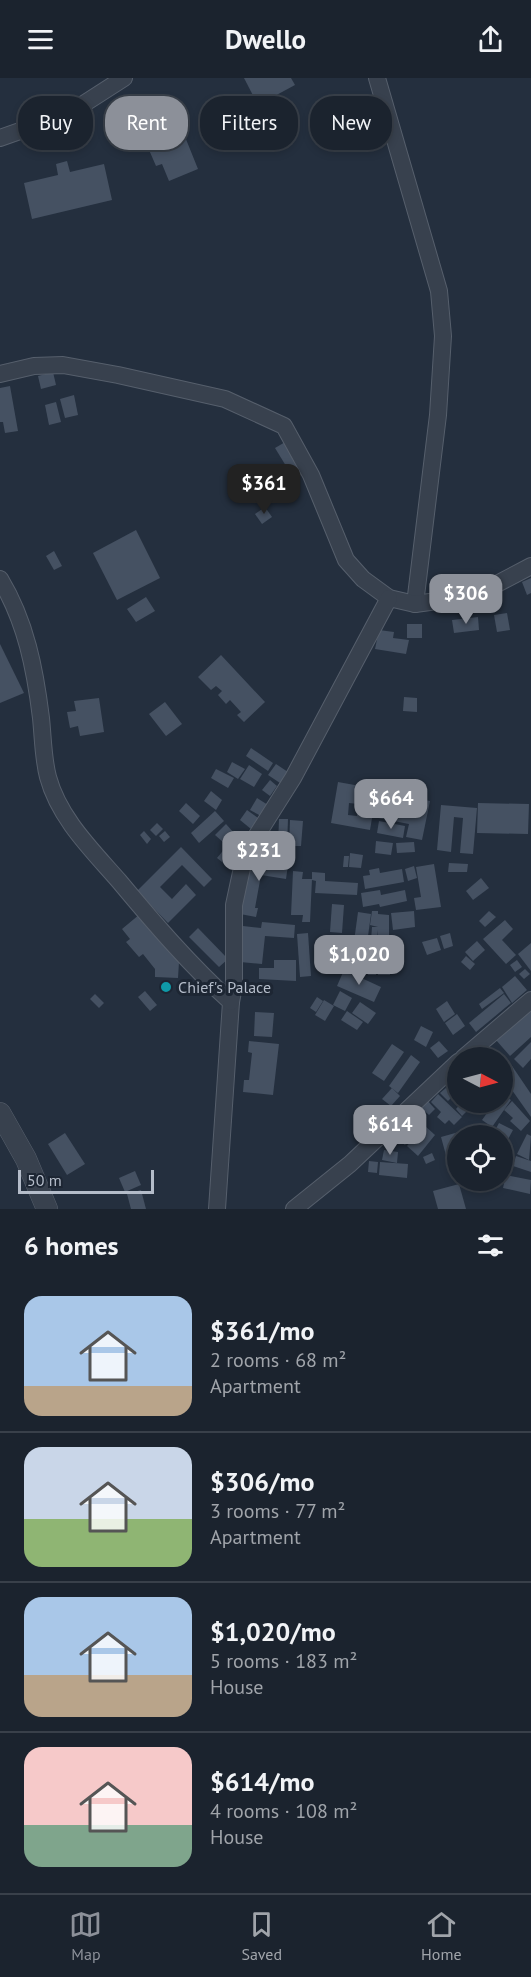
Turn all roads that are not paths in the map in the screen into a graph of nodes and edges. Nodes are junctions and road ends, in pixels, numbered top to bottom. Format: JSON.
{"nodes":[{"id":1,"x":124,"y":78,"type":"edge"},
{"id":2,"x":377,"y":78,"type":"edge"},
{"id":3,"x":0,"y":138,"type":"edge"},
{"id":4,"x":0,"y":374,"type":"edge"},
{"id":5,"x":531,"y":566,"type":"edge"},
{"id":6,"x":0,"y":579,"type":"edge"},
{"id":7,"x":389,"y":598,"type":"junction"},
{"id":8,"x":415,"y":604,"type":"junction"},
{"id":9,"x":531,"y":1000,"type":"edge"},
{"id":10,"x":231,"y":1002,"type":"junction"},
{"id":11,"x":476,"y":1047,"type":"edge"},
{"id":12,"x":447,"y":1072,"type":"edge"},
{"id":13,"x":0,"y":1113,"type":"edge"},
{"id":14,"x":47,"y":1209,"type":"edge"},
{"id":15,"x":217,"y":1209,"type":"edge"},
{"id":16,"x":294,"y":1209,"type":"edge"}],
"edges":[{"from":1,"to":3,"type":"street"},
{"from":2,"to":8,"type":"street"},
{"from":4,"to":7,"type":"street"},
{"from":5,"to":8,"type":"street"},
{"from":6,"to":10,"type":"street"},
{"from":7,"to":8,"type":"street"},
{"from":7,"to":10,"type":"street"},
{"from":9,"to":11,"type":"street"},
{"from":10,"to":15,"type":"street"},
{"from":12,"to":16,"type":"street"},
{"from":13,"to":14,"type":"street"}]}
